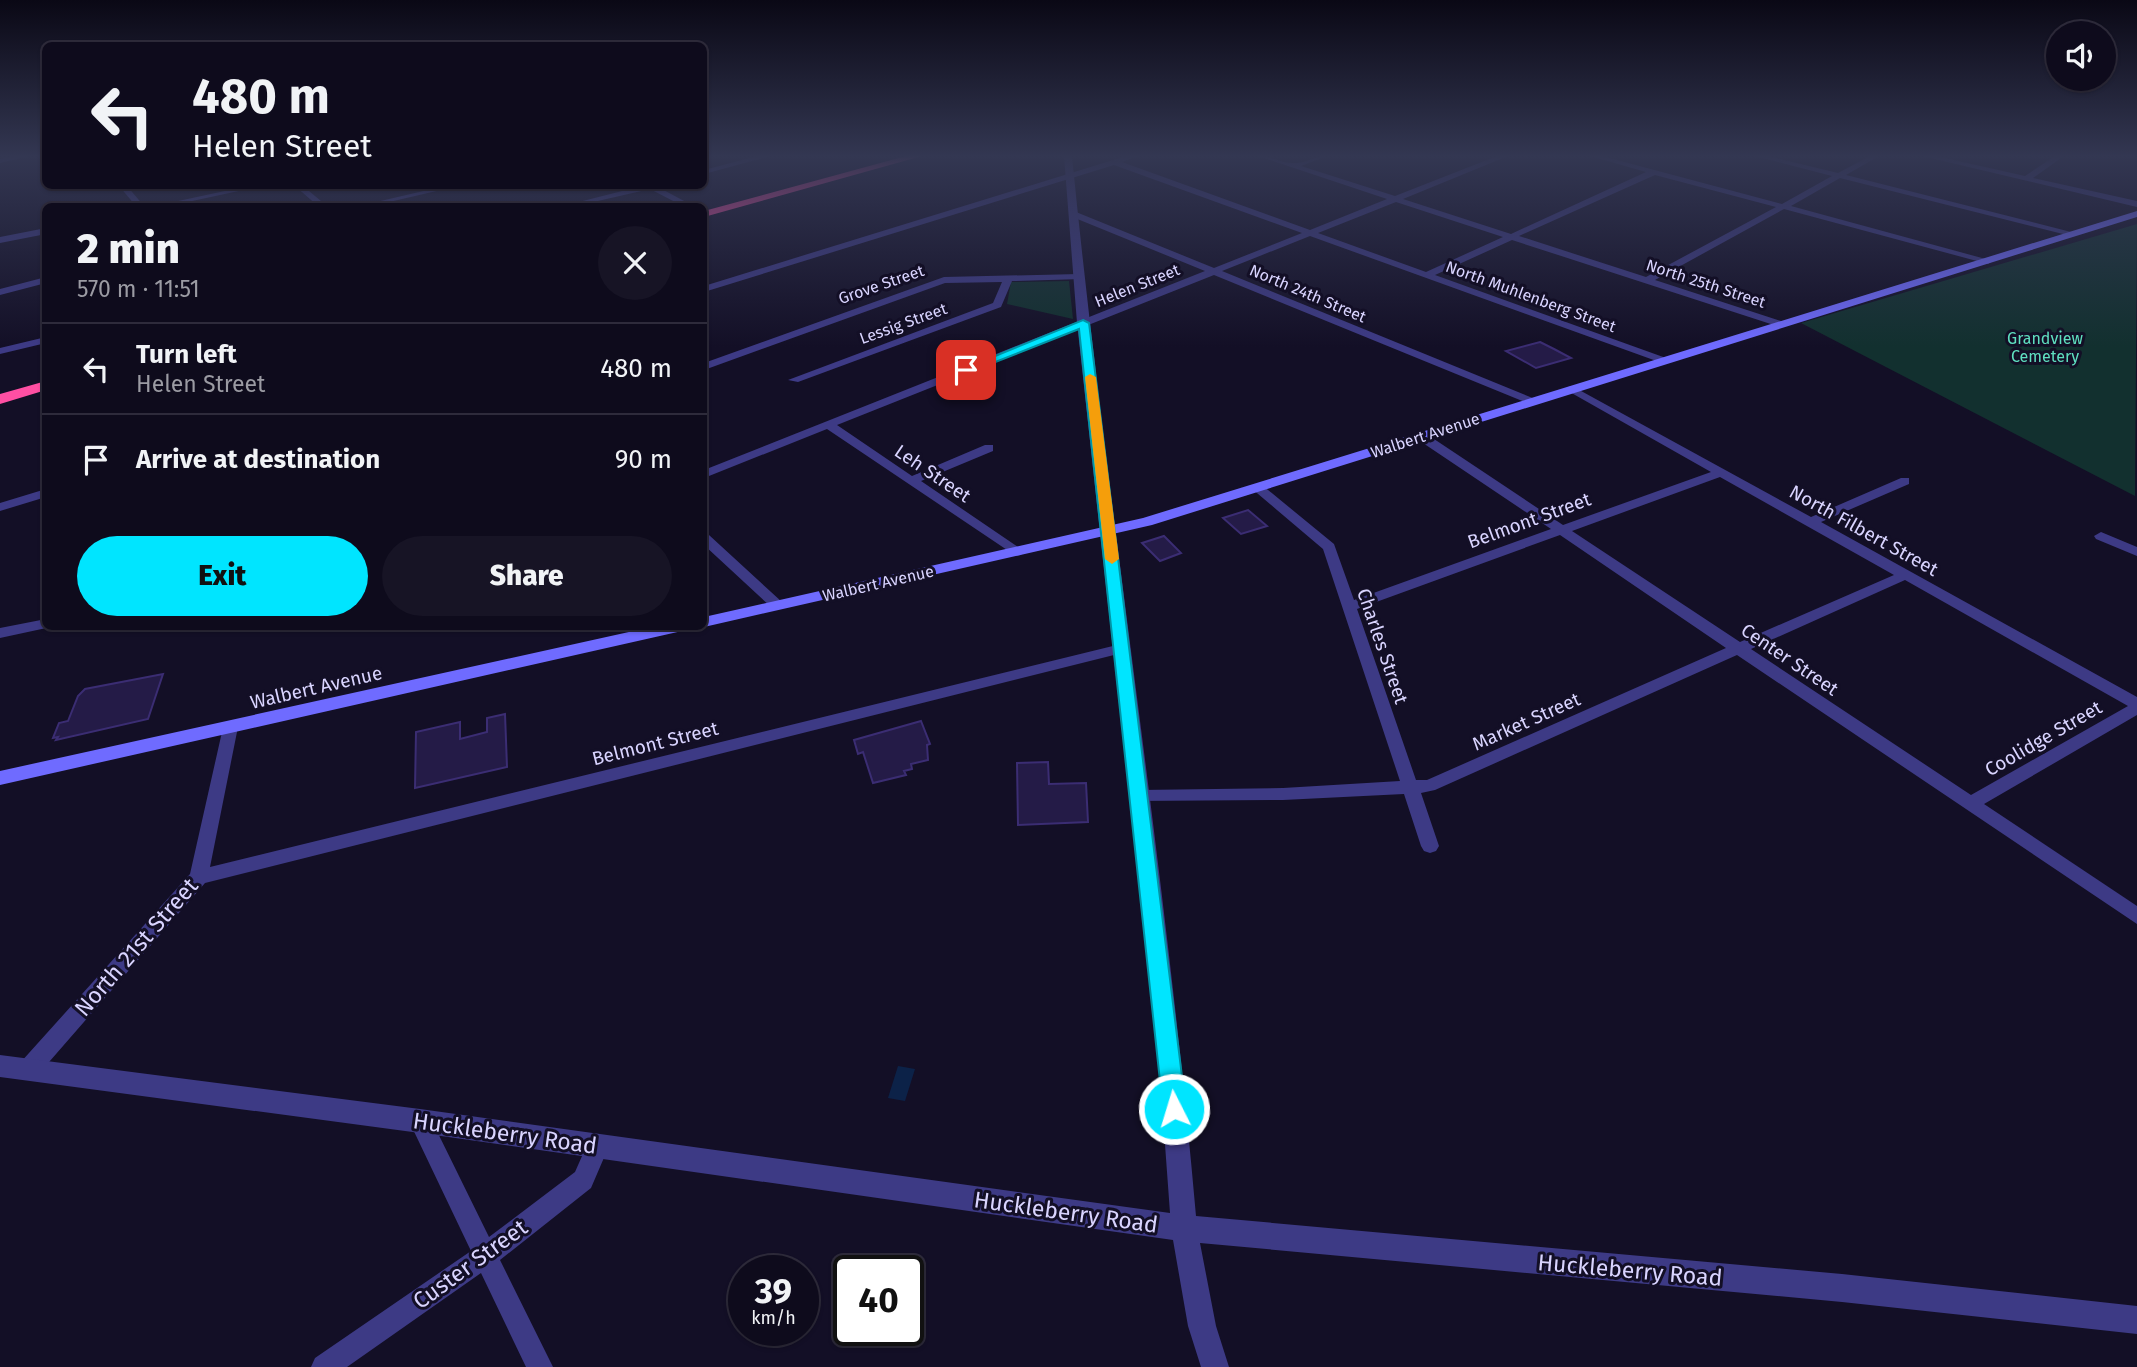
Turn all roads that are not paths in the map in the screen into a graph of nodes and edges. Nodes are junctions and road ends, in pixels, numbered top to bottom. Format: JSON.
{"nodes":[{"id":1,"x":928,"y":220,"type":"edge"},
{"id":2,"x":1074,"y":220,"type":"edge"},
{"id":3,"x":1087,"y":220,"type":"edge"},
{"id":4,"x":1273,"y":220,"type":"edge"},
{"id":5,"x":1343,"y":220,"type":"edge"},
{"id":6,"x":1459,"y":220,"type":"edge"},
{"id":7,"x":1550,"y":220,"type":"edge"},
{"id":8,"x":1759,"y":220,"type":"edge"},
{"id":9,"x":1835,"y":220,"type":"edge"},
{"id":10,"x":2017,"y":220,"type":"edge"},
{"id":11,"x":2117,"y":220,"type":"edge"},
{"id":12,"x":42,"y":232,"type":"edge"},
{"id":13,"x":1310,"y":233,"type":"junction"},
{"id":14,"x":2071,"y":233,"type":"junction"},
{"id":15,"x":1513,"y":237,"type":"junction"},
{"id":16,"x":0,"y":240,"type":"edge"},
{"id":17,"x":1988,"y":261,"type":"junction"},
{"id":18,"x":1214,"y":271,"type":"junction"},
{"id":19,"x":1427,"y":275,"type":"junction"},
{"id":20,"x":1079,"y":277,"type":"junction"},
{"id":21,"x":1008,"y":279,"type":"junction"},
{"id":22,"x":42,"y":281,"type":"edge"},
{"id":23,"x":1647,"y":281,"type":"junction"},
{"id":24,"x":4,"y":288,"type":"edge"},
{"id":25,"x":707,"y":288,"type":"edge"},
{"id":26,"x":1083,"y":323,"type":"junction"},
{"id":27,"x":1780,"y":324,"type":"junction"},
{"id":28,"x":42,"y":341,"type":"edge"},
{"id":29,"x":0,"y":351,"type":"edge"},
{"id":30,"x":1662,"y":360,"type":"junction"},
{"id":31,"x":707,"y":366,"type":"edge"},
{"id":32,"x":794,"y":380,"type":"dead end"},
{"id":33,"x":42,"y":387,"type":"edge"},
{"id":34,"x":1572,"y":389,"type":"junction"},
{"id":35,"x":42,"y":394,"type":"edge"},
{"id":36,"x":0,"y":399,"type":"edge"},
{"id":37,"x":1531,"y":401,"type":"junction"},
{"id":38,"x":0,"y":406,"type":"edge"},
{"id":39,"x":829,"y":425,"type":"junction"},
{"id":40,"x":1421,"y":436,"type":"junction"},
{"id":41,"x":989,"y":448,"type":"dead end"},
{"id":42,"x":1722,"y":472,"type":"junction"},
{"id":43,"x":707,"y":473,"type":"edge"},
{"id":44,"x":911,"y":481,"type":"junction"},
{"id":45,"x":1906,"y":481,"type":"dead end"},
{"id":46,"x":1257,"y":488,"type":"junction"},
{"id":47,"x":42,"y":494,"type":"edge"},
{"id":48,"x":0,"y":507,"type":"edge"},
{"id":49,"x":1810,"y":522,"type":"junction"},
{"id":50,"x":1109,"y":531,"type":"junction"},
{"id":51,"x":1561,"y":531,"type":"junction"},
{"id":52,"x":2101,"y":536,"type":"dead end"},
{"id":53,"x":707,"y":541,"type":"edge"},
{"id":54,"x":1016,"y":552,"type":"junction"},
{"id":55,"x":2137,"y":552,"type":"edge"},
{"id":56,"x":1905,"y":575,"type":"junction"},
{"id":57,"x":777,"y":606,"type":"junction"},
{"id":58,"x":1350,"y":607,"type":"junction"},
{"id":59,"x":707,"y":621,"type":"edge"},
{"id":60,"x":42,"y":625,"type":"edge"},
{"id":61,"x":664,"y":630,"type":"edge"},
{"id":62,"x":0,"y":634,"type":"edge"},
{"id":63,"x":1121,"y":649,"type":"junction"},
{"id":64,"x":1738,"y":650,"type":"junction"},
{"id":65,"x":2137,"y":706,"type":"edge"},
{"id":66,"x":230,"y":727,"type":"junction"},
{"id":67,"x":0,"y":779,"type":"edge"},
{"id":68,"x":1411,"y":789,"type":"junction"},
{"id":69,"x":1139,"y":796,"type":"junction"},
{"id":70,"x":1970,"y":804,"type":"junction"},
{"id":71,"x":1430,"y":846,"type":"dead end"},
{"id":72,"x":199,"y":877,"type":"junction"},
{"id":73,"x":2137,"y":916,"type":"edge"},
{"id":74,"x":0,"y":1066,"type":"edge"},
{"id":75,"x":28,"y":1070,"type":"junction"},
{"id":76,"x":420,"y":1121,"type":"junction"},
{"id":77,"x":598,"y":1146,"type":"junction"},
{"id":78,"x":1184,"y":1228,"type":"junction"},
{"id":79,"x":484,"y":1257,"type":"junction"},
{"id":80,"x":2137,"y":1320,"type":"edge"},
{"id":81,"x":324,"y":1367,"type":"edge"},
{"id":82,"x":540,"y":1367,"type":"edge"},
{"id":83,"x":1215,"y":1367,"type":"edge"}],
"edges":[{"from":1,"to":25,"type":"street"},
{"from":2,"to":20,"type":"street"},
{"from":3,"to":18,"type":"street","name":"North 24th Street"},
{"from":4,"to":13,"type":"street","name":"North Muhlenberg Street"},
{"from":5,"to":13,"type":"street","name":"Helen Street"},
{"from":6,"to":15,"type":"street","name":"North 25th Street"},
{"from":7,"to":15,"type":"street"},
{"from":8,"to":23,"type":"street"},
{"from":9,"to":17,"type":"street"},
{"from":10,"to":14,"type":"street"},
{"from":11,"to":14,"type":"main road","name":"Walbert Avenue"},
{"from":12,"to":16,"type":"street"},
{"from":13,"to":18,"type":"street","name":"Helen Street"},
{"from":13,"to":19,"type":"street","name":"North Muhlenberg Street"},
{"from":14,"to":17,"type":"main road","name":"Walbert Avenue"},
{"from":15,"to":19,"type":"street"},
{"from":15,"to":23,"type":"street","name":"North 25th Street"},
{"from":17,"to":27,"type":"main road","name":"Walbert Avenue"},
{"from":18,"to":26,"type":"street","name":"Helen Street"},
{"from":18,"to":37,"type":"street","name":"North 24th Street"},
{"from":19,"to":30,"type":"street","name":"North Muhlenberg Street"},
{"from":20,"to":21,"type":"street","name":"Grove Street"},
{"from":20,"to":26,"type":"street"},
{"from":21,"to":31,"type":"street","name":"Grove Street"},
{"from":21,"to":32,"type":"street","name":"Lessig Street"},
{"from":22,"to":24,"type":"street"},
{"from":23,"to":27,"type":"street","name":"North 25th Street"},
{"from":26,"to":39,"type":"street","name":"Helen Street"},
{"from":26,"to":50,"type":"street"},
{"from":27,"to":30,"type":"main road","name":"Walbert Avenue"},
{"from":28,"to":29,"type":"street"},
{"from":30,"to":34,"type":"main road","name":"Walbert Avenue"},
{"from":33,"to":36,"type":"highway"},
{"from":34,"to":37,"type":"main road","name":"Walbert Avenue"},
{"from":34,"to":42,"type":"street","name":"North Filbert Street"},
{"from":35,"to":38,"type":"highway"},
{"from":37,"to":40,"type":"main road","name":"Walbert Avenue"},
{"from":39,"to":43,"type":"street","name":"Helen Street"},
{"from":39,"to":44,"type":"street","name":"Leh Street"},
{"from":40,"to":46,"type":"main road","name":"Walbert Avenue"},
{"from":40,"to":51,"type":"street","name":"Center Street"},
{"from":41,"to":44,"type":"street"},
{"from":42,"to":49,"type":"street","name":"North Filbert Street"},
{"from":42,"to":51,"type":"street","name":"Belmont Street"},
{"from":44,"to":54,"type":"street","name":"Leh Street"},
{"from":45,"to":49,"type":"street"},
{"from":46,"to":50,"type":"main road","name":"Walbert Avenue"},
{"from":46,"to":58,"type":"street","name":"Charles Street"},
{"from":47,"to":48,"type":"street"},
{"from":49,"to":56,"type":"street","name":"North Filbert Street"},
{"from":50,"to":54,"type":"main road","name":"Walbert Avenue"},
{"from":50,"to":63,"type":"street"},
{"from":51,"to":58,"type":"street","name":"Belmont Street"},
{"from":51,"to":64,"type":"street","name":"Center Street"},
{"from":52,"to":55,"type":"street"},
{"from":53,"to":57,"type":"street"},
{"from":54,"to":57,"type":"main road","name":"Walbert Avenue"},
{"from":56,"to":64,"type":"street","name":"Market Street"},
{"from":56,"to":65,"type":"street","name":"North Filbert Street"},
{"from":57,"to":59,"type":"main road","name":"Walbert Avenue"},
{"from":58,"to":68,"type":"street","name":"Charles Street"},
{"from":60,"to":62,"type":"street"},
{"from":61,"to":66,"type":"main road","name":"Walbert Avenue"},
{"from":63,"to":69,"type":"street"},
{"from":63,"to":72,"type":"street","name":"Belmont Street"},
{"from":64,"to":68,"type":"street","name":"Market Street"},
{"from":64,"to":70,"type":"street","name":"Center Street"},
{"from":65,"to":70,"type":"street","name":"Coolidge Street"},
{"from":66,"to":67,"type":"main road","name":"Walbert Avenue"},
{"from":66,"to":72,"type":"street","name":"North 21st Street"},
{"from":68,"to":69,"type":"street","name":"Market Street"},
{"from":68,"to":71,"type":"street","name":"Charles Street"},
{"from":69,"to":78,"type":"street"},
{"from":70,"to":73,"type":"street","name":"Center Street"},
{"from":72,"to":75,"type":"street","name":"North 21st Street"},
{"from":74,"to":75,"type":"street","name":"Huckleberry Road"},
{"from":75,"to":76,"type":"street","name":"Huckleberry Road"},
{"from":76,"to":77,"type":"street","name":"Huckleberry Road"},
{"from":76,"to":79,"type":"street"},
{"from":77,"to":78,"type":"street","name":"Huckleberry Road"},
{"from":77,"to":79,"type":"street","name":"Custer Street"},
{"from":78,"to":80,"type":"street","name":"Huckleberry Road"},
{"from":78,"to":83,"type":"street"},
{"from":79,"to":81,"type":"street","name":"Custer Street"},
{"from":79,"to":82,"type":"street"}]}
